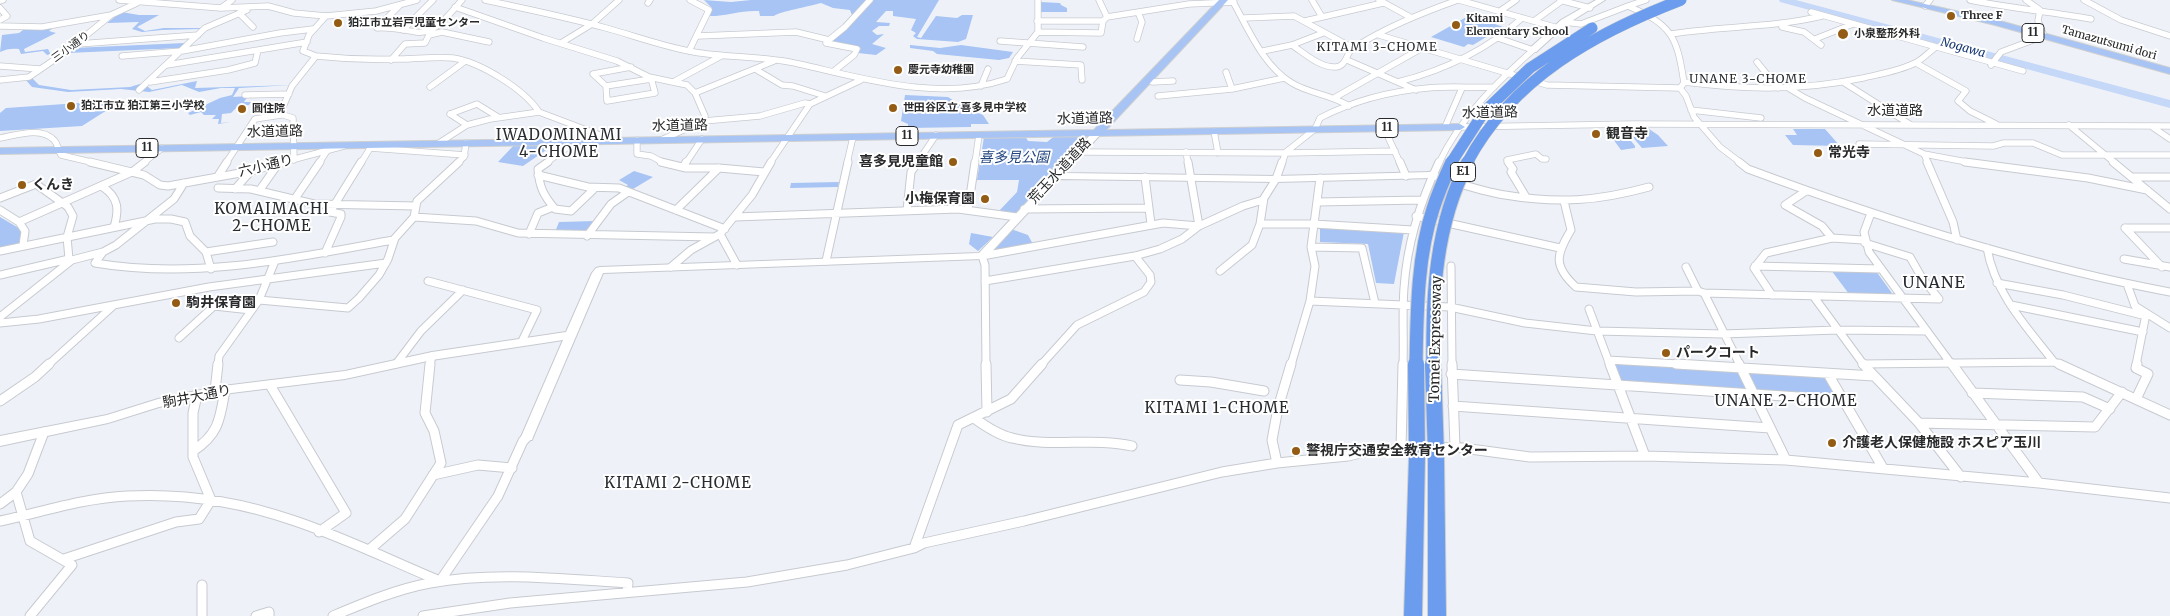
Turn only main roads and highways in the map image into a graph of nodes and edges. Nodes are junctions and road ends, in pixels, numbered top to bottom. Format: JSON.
{"nodes":[{"id":1,"x":1660,"y":0,"type":"edge"},
{"id":2,"x":1681,"y":0,"type":"edge"},
{"id":3,"x":1896,"y":0,"type":"edge"},
{"id":4,"x":1228,"y":1,"type":"edge"},
{"id":5,"x":1927,"y":3,"type":"edge"},
{"id":6,"x":2170,"y":71,"type":"edge"},
{"id":7,"x":1460,"y":127,"type":"road end"},
{"id":8,"x":1097,"y":132,"type":"junction"},
{"id":9,"x":0,"y":151,"type":"edge"},
{"id":10,"x":1413,"y":616,"type":"edge"},
{"id":11,"x":1437,"y":616,"type":"edge"}],
"edges":[{"from":1,"to":10,"type":"highway","name":"Tomei Expressway","number":"E1","bridge":true},
{"from":2,"to":11,"type":"highway","name":"Tomei Expressway","number":"E1","bridge":true},
{"from":3,"to":5,"type":"main road","name":"Tamazutsumi dori","number":"11"},
{"from":4,"to":8,"type":"main road","name":"荒玉水道道路"},
{"from":5,"to":6,"type":"main road","name":"Tamazutsumi dori","number":"11"},
{"from":7,"to":8,"type":"main road","name":"水道道路","number":"11"},
{"from":8,"to":9,"type":"main road","name":"水道道路","number":"11"}]}
